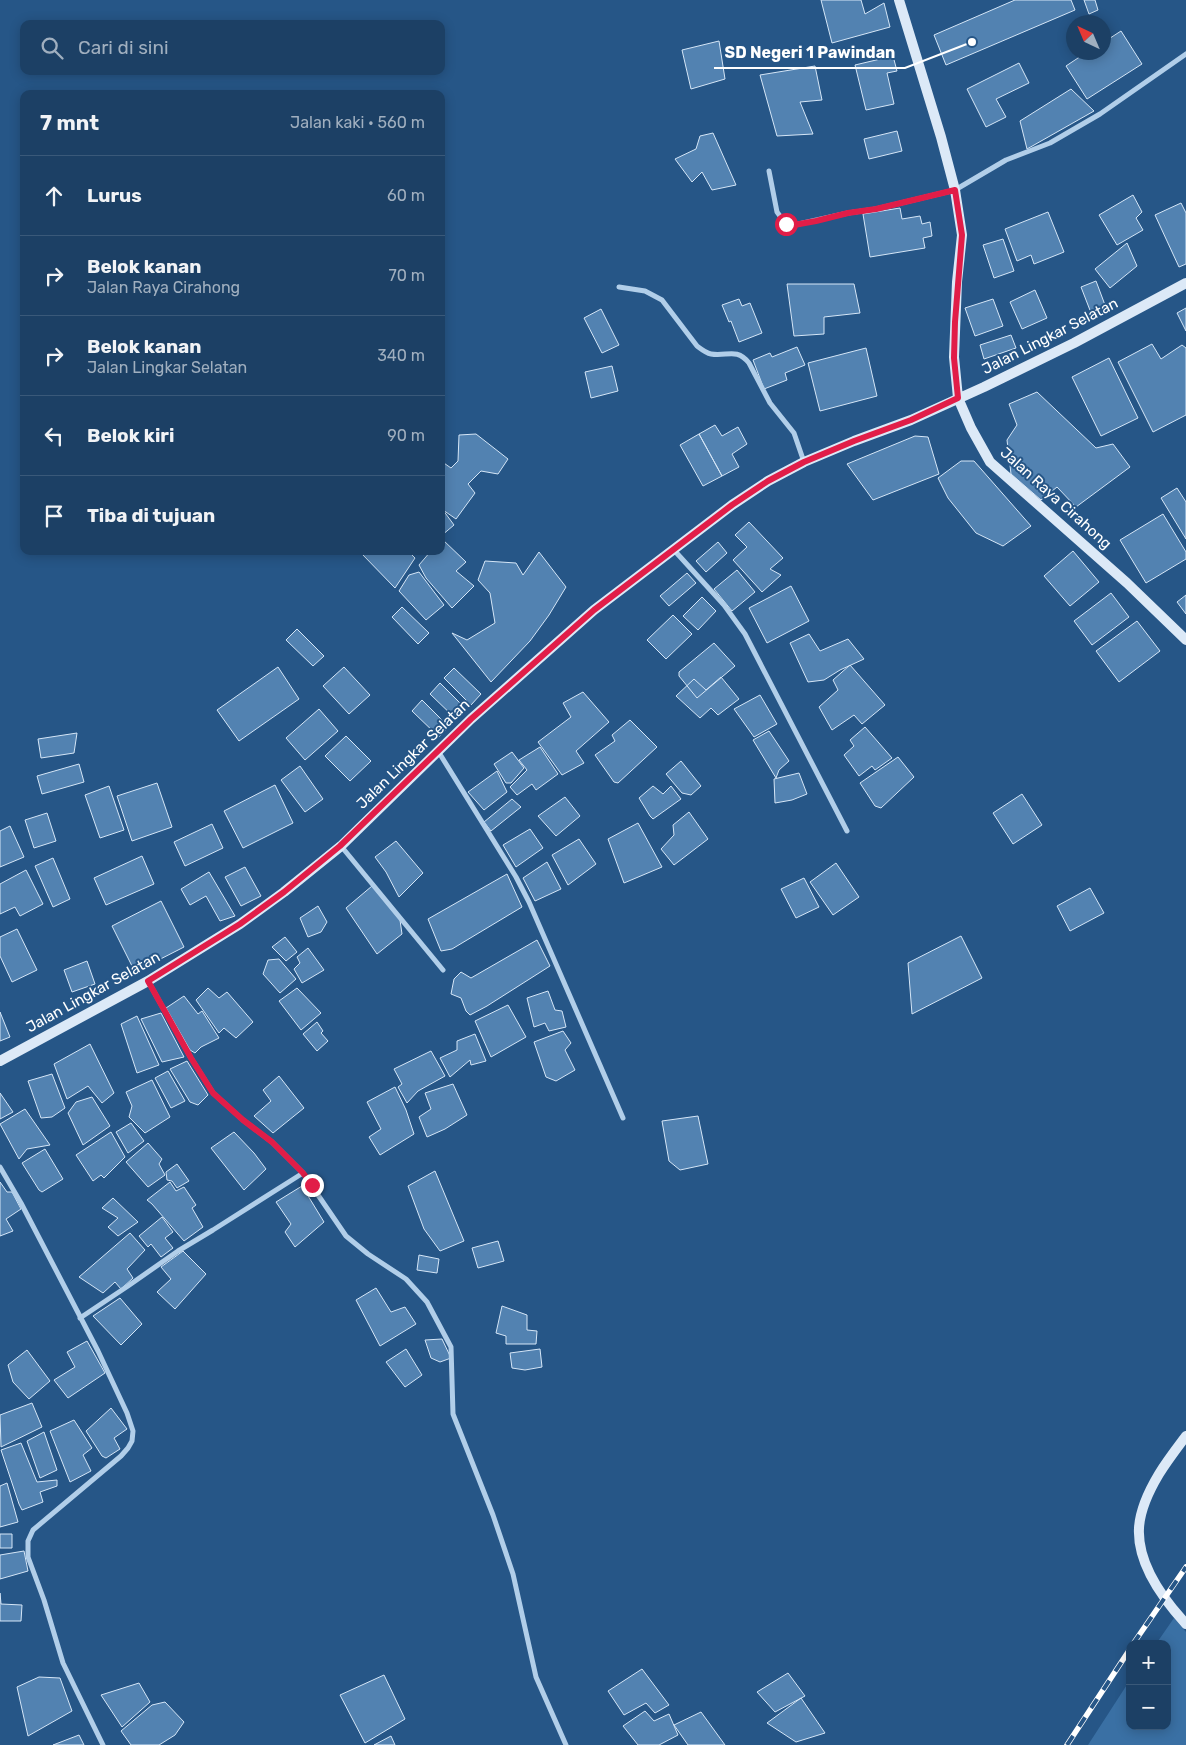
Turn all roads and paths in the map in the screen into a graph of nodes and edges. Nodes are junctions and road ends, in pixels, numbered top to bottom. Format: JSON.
{"nodes":[{"id":1,"x":900,"y":0,"type":"edge"},
{"id":2,"x":1186,"y":54,"type":"edge"},
{"id":3,"x":769,"y":171,"type":"dead end"},
{"id":4,"x":955,"y":190,"type":"junction"},
{"id":5,"x":1186,"y":283,"type":"edge"},
{"id":6,"x":619,"y":287,"type":"dead end"},
{"id":7,"x":958,"y":398,"type":"junction"},
{"id":8,"x":804,"y":462,"type":"junction"},
{"id":9,"x":673,"y":549,"type":"junction"},
{"id":10,"x":1186,"y":640,"type":"edge"},
{"id":11,"x":437,"y":751,"type":"junction"},
{"id":12,"x":847,"y":831,"type":"dead end"},
{"id":13,"x":340,"y":846,"type":"junction"},
{"id":14,"x":444,"y":970,"type":"dead end"},
{"id":15,"x":148,"y":981,"type":"junction"},
{"id":16,"x":0,"y":1061,"type":"edge"},
{"id":17,"x":623,"y":1118,"type":"dead end"},
{"id":18,"x":0,"y":1167,"type":"edge"},
{"id":19,"x":303,"y":1173,"type":"junction"},
{"id":20,"x":80,"y":1318,"type":"junction"},
{"id":21,"x":1186,"y":1436,"type":"edge"},
{"id":22,"x":1186,"y":1624,"type":"edge"},
{"id":23,"x":103,"y":1745,"type":"edge"},
{"id":24,"x":566,"y":1745,"type":"edge"}],
"edges":[{"from":1,"to":4,"type":"street","name":"Jalan Raya Cirahong"},
{"from":2,"to":4,"type":"street"},
{"from":3,"to":4,"type":"street"},
{"from":4,"to":7,"type":"street","name":"Jalan Raya Cirahong"},
{"from":5,"to":7,"type":"street","name":"Jalan Lingkar Selatan"},
{"from":6,"to":8,"type":"street"},
{"from":7,"to":8,"type":"street","name":"Jalan Lingkar Selatan"},
{"from":7,"to":10,"type":"street","name":"Jalan Raya Cirahong"},
{"from":8,"to":9,"type":"street","name":"Jalan Lingkar Selatan"},
{"from":9,"to":11,"type":"street","name":"Jalan Lingkar Selatan"},
{"from":9,"to":12,"type":"street"},
{"from":11,"to":13,"type":"street","name":"Jalan Lingkar Selatan"},
{"from":11,"to":17,"type":"street"},
{"from":13,"to":14,"type":"street"},
{"from":13,"to":15,"type":"street","name":"Jalan Lingkar Selatan"},
{"from":15,"to":16,"type":"street","name":"Jalan Lingkar Selatan"},
{"from":15,"to":19,"type":"street"},
{"from":18,"to":20,"type":"street"},
{"from":19,"to":20,"type":"street"},
{"from":19,"to":24,"type":"street"},
{"from":20,"to":23,"type":"street"},
{"from":21,"to":22,"type":"street"}]}
